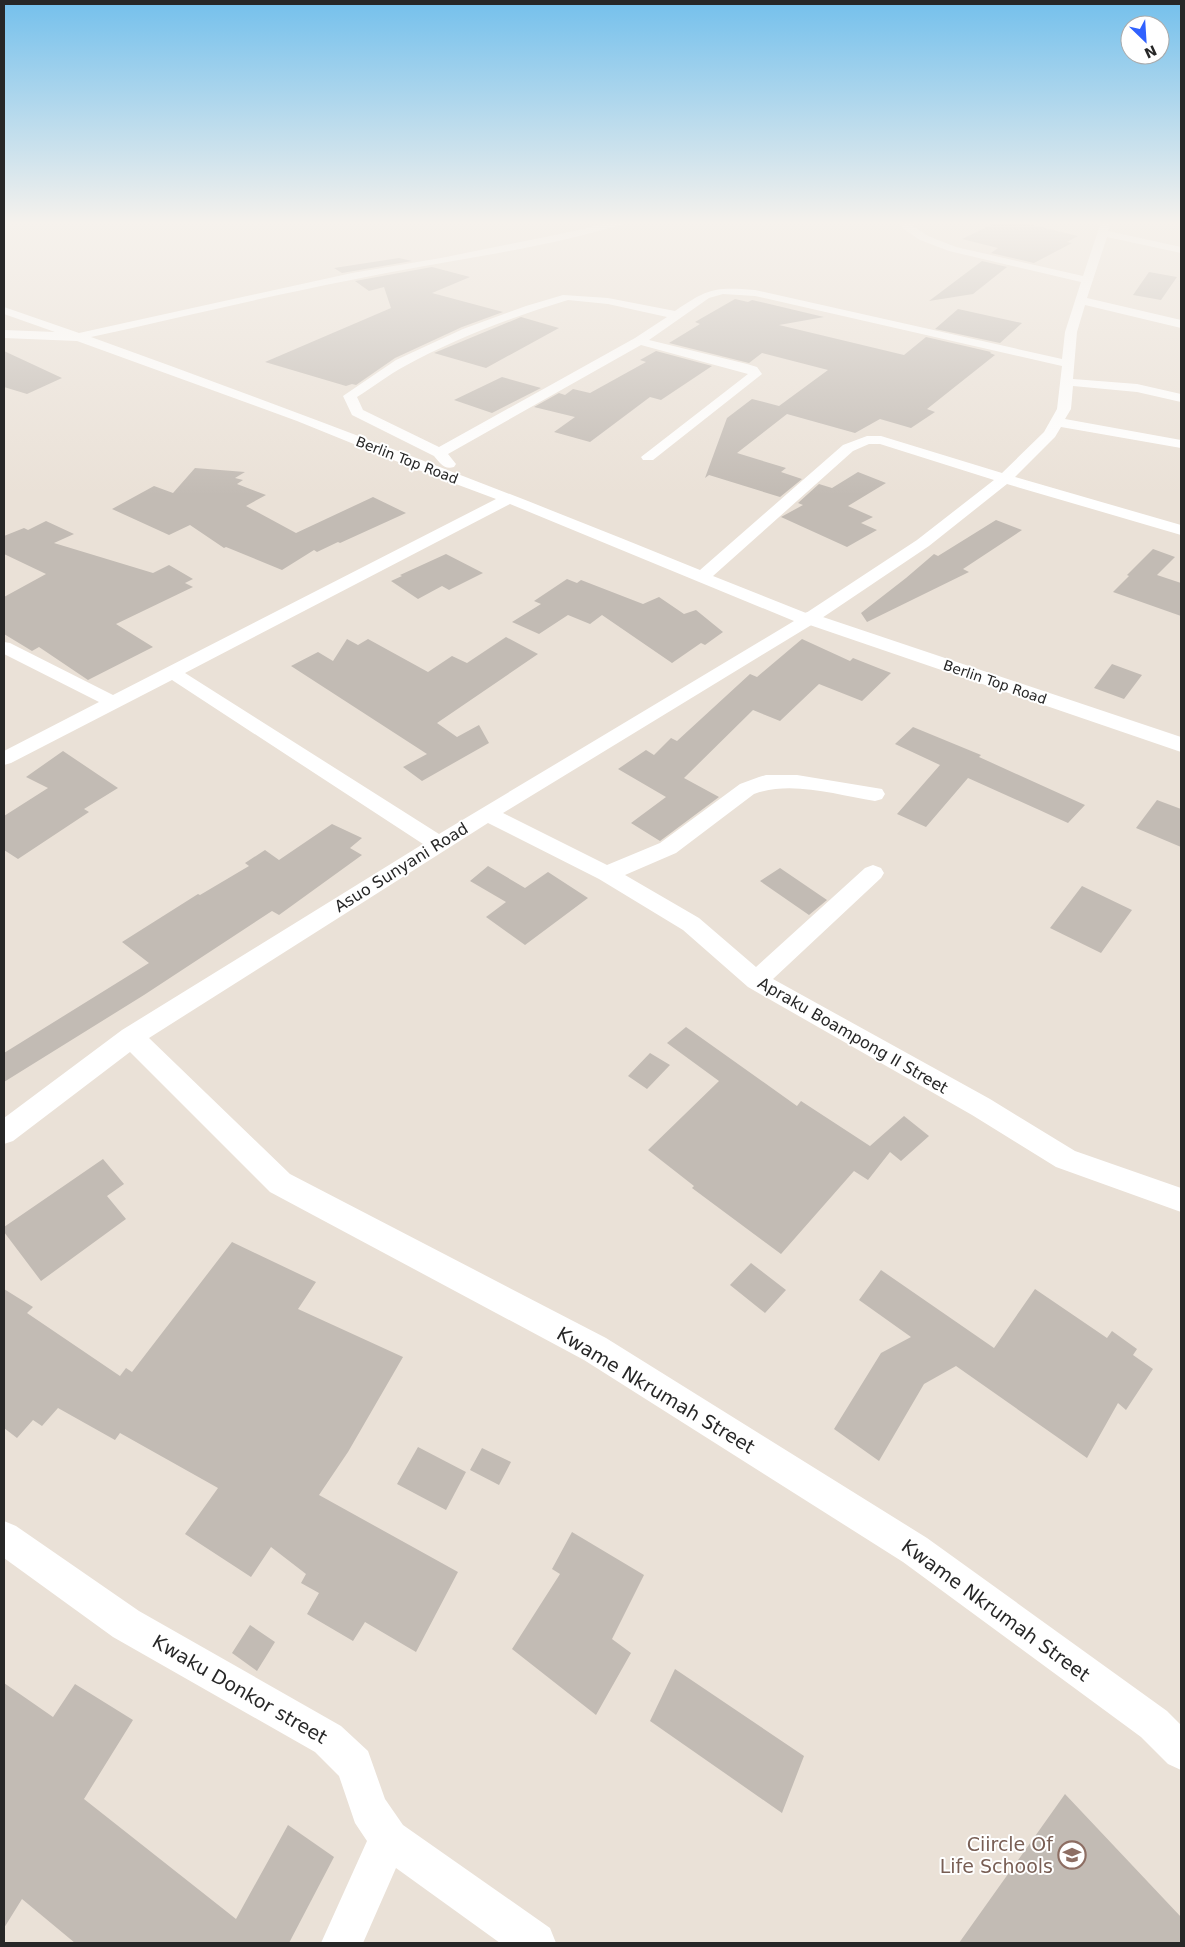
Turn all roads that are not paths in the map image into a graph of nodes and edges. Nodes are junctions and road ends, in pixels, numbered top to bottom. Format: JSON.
{"nodes":[{"id":1,"x":12,"y":313,"type":"edge"},
{"id":2,"x":186,"y":313,"type":"edge"},
{"id":3,"x":517,"y":313,"type":"edge"},
{"id":4,"x":666,"y":313,"type":"edge"},
{"id":5,"x":680,"y":313,"type":"edge"},
{"id":6,"x":843,"y":313,"type":"edge"},
{"id":7,"x":1076,"y":313,"type":"edge"},
{"id":8,"x":1134,"y":313,"type":"edge"},
{"id":9,"x":677,"y":315,"type":"junction"},
{"id":10,"x":1181,"y":324,"type":"edge"},
{"id":11,"x":4,"y":334,"type":"edge"},
{"id":12,"x":77,"y":337,"type":"junction"},
{"id":13,"x":639,"y":340,"type":"junction"},
{"id":14,"x":1068,"y":364,"type":"junction"},
{"id":15,"x":1066,"y":382,"type":"junction"},
{"id":16,"x":1181,"y":398,"type":"edge"},
{"id":17,"x":1057,"y":422,"type":"junction"},
{"id":18,"x":1181,"y":444,"type":"edge"},
{"id":19,"x":439,"y":453,"type":"junction"},
{"id":20,"x":648,"y":457,"type":"dead end"},
{"id":21,"x":1005,"y":479,"type":"junction"},
{"id":22,"x":463,"y":481,"type":"junction"},
{"id":23,"x":510,"y":498,"type":"junction"},
{"id":24,"x":1181,"y":530,"type":"edge"},
{"id":25,"x":702,"y":577,"type":"junction"},
{"id":26,"x":807,"y":619,"type":"junction"},
{"id":27,"x":4,"y":647,"type":"edge"},
{"id":28,"x":172,"y":672,"type":"junction"},
{"id":29,"x":113,"y":702,"type":"junction"},
{"id":30,"x":1181,"y":745,"type":"edge"},
{"id":31,"x":4,"y":758,"type":"edge"},
{"id":32,"x":875,"y":794,"type":"dead end"},
{"id":33,"x":487,"y":814,"type":"junction"},
{"id":34,"x":438,"y":844,"type":"junction"},
{"id":35,"x":874,"y":873,"type":"dead end"},
{"id":36,"x":607,"y":874,"type":"junction"},
{"id":37,"x":756,"y":981,"type":"junction"},
{"id":38,"x":131,"y":1037,"type":"junction"},
{"id":39,"x":4,"y":1133,"type":"edge"},
{"id":40,"x":1181,"y":1200,"type":"edge"},
{"id":41,"x":4,"y":1538,"type":"edge"},
{"id":42,"x":1181,"y":1751,"type":"edge"},
{"id":43,"x":389,"y":1840,"type":"junction"},
{"id":44,"x":342,"y":1943,"type":"edge"},
{"id":45,"x":535,"y":1943,"type":"edge"}],
"edges":[{"from":1,"to":12,"type":"street","name":"Berlin Top Road"},
{"from":2,"to":12,"type":"street"},
{"from":3,"to":19,"type":"street"},
{"from":4,"to":9,"type":"street"},
{"from":5,"to":9,"type":"street"},
{"from":6,"to":14,"type":"street"},
{"from":7,"to":14,"type":"street","name":"Asuo Sunyani Road"},
{"from":8,"to":10,"type":"street"},
{"from":9,"to":13,"type":"street"},
{"from":11,"to":12,"type":"street"},
{"from":12,"to":22,"type":"street","name":"Berlin Top Road"},
{"from":13,"to":19,"type":"street"},
{"from":13,"to":20,"type":"street"},
{"from":14,"to":15,"type":"street","name":"Asuo Sunyani Road"},
{"from":15,"to":16,"type":"street"},
{"from":15,"to":17,"type":"street","name":"Asuo Sunyani Road"},
{"from":17,"to":18,"type":"street"},
{"from":17,"to":21,"type":"street","name":"Asuo Sunyani Road"},
{"from":19,"to":22,"type":"street"},
{"from":21,"to":24,"type":"street"},
{"from":21,"to":25,"type":"street"},
{"from":21,"to":26,"type":"street","name":"Asuo Sunyani Road"},
{"from":22,"to":23,"type":"street","name":"Berlin Top Road"},
{"from":23,"to":25,"type":"street","name":"Berlin Top Road"},
{"from":23,"to":28,"type":"street"},
{"from":25,"to":26,"type":"street","name":"Berlin Top Road"},
{"from":26,"to":30,"type":"street","name":"Berlin Top Road"},
{"from":26,"to":33,"type":"street","name":"Asuo Sunyani Road"},
{"from":27,"to":29,"type":"street"},
{"from":28,"to":29,"type":"street"},
{"from":28,"to":34,"type":"street"},
{"from":29,"to":31,"type":"street"},
{"from":32,"to":36,"type":"street"},
{"from":33,"to":34,"type":"street","name":"Asuo Sunyani Road"},
{"from":33,"to":36,"type":"street","name":"Apraku Boampong II Street"},
{"from":34,"to":38,"type":"street","name":"Asuo Sunyani Road"},
{"from":35,"to":37,"type":"street"},
{"from":36,"to":37,"type":"street","name":"Apraku Boampong II Street"},
{"from":37,"to":40,"type":"street","name":"Apraku Boampong II Street"},
{"from":38,"to":39,"type":"street","name":"Asuo Sunyani Road"},
{"from":38,"to":42,"type":"street","name":"Kwame Nkrumah Street"},
{"from":41,"to":43,"type":"street","name":"Kwaku Donkor street"},
{"from":43,"to":44,"type":"street"},
{"from":43,"to":45,"type":"street","name":"Kwaku Donkor street"}]}
